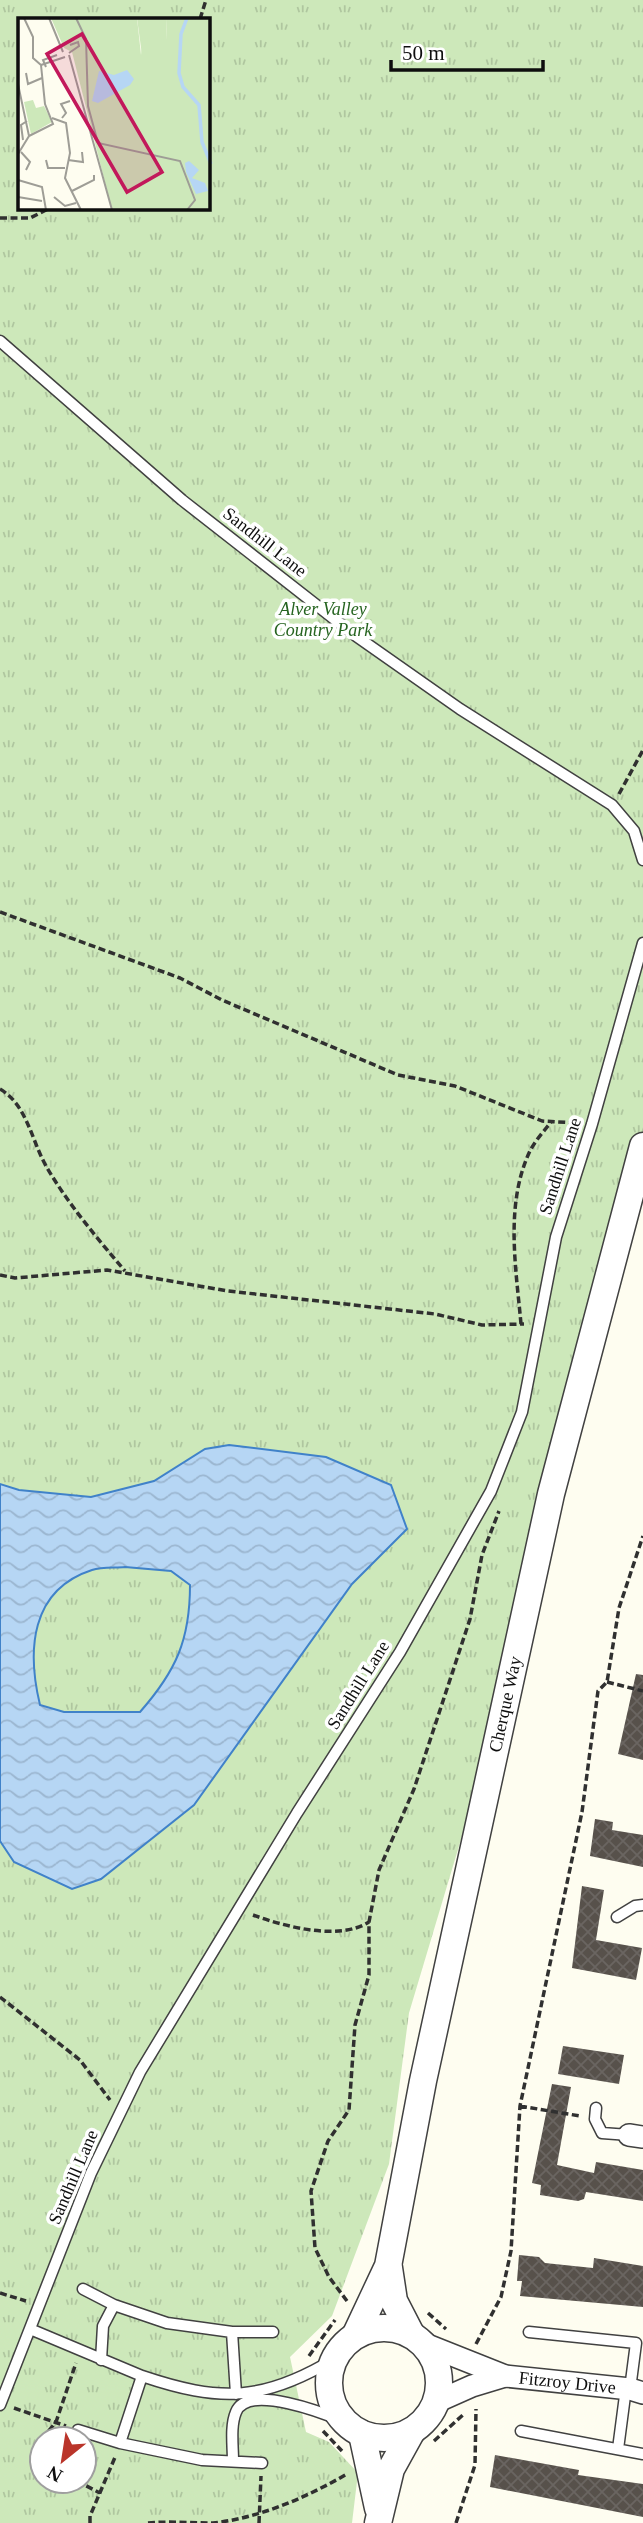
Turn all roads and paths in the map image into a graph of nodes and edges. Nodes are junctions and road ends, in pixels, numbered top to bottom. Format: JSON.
{"nodes":[{"id":1,"x":206,"y":0,"type":"edge"},
{"id":2,"x":200,"y":18,"type":"edge"},
{"id":3,"x":46,"y":210,"type":"edge"},
{"id":4,"x":0,"y":218,"type":"edge"},
{"id":5,"x":0,"y":341,"type":"edge"},
{"id":6,"x":643,"y":750,"type":"edge"},
{"id":7,"x":612,"y":805,"type":"junction"},
{"id":8,"x":643,"y":860,"type":"edge"},
{"id":9,"x":0,"y":912,"type":"edge"},
{"id":10,"x":643,"y":943,"type":"edge"},
{"id":11,"x":0,"y":1089,"type":"edge"},
{"id":12,"x":551,"y":1122,"type":"junction"},
{"id":13,"x":592,"y":1124,"type":"junction"},
{"id":14,"x":643,"y":1146,"type":"edge"},
{"id":15,"x":126,"y":1273,"type":"junction"},
{"id":16,"x":0,"y":1275,"type":"edge"},
{"id":17,"x":521,"y":1324,"type":"junction"},
{"id":18,"x":537,"y":1324,"type":"junction"},
{"id":19,"x":500,"y":1508,"type":"dead end"},
{"id":20,"x":643,"y":1536,"type":"edge"},
{"id":21,"x":607,"y":1682,"type":"junction"},
{"id":22,"x":643,"y":1691,"type":"edge"},
{"id":23,"x":643,"y":1905,"type":"edge"},
{"id":24,"x":238,"y":1909,"type":"junction"},
{"id":25,"x":617,"y":1917,"type":"dead end"},
{"id":26,"x":369,"y":1922,"type":"junction"},
{"id":27,"x":0,"y":1997,"type":"edge"},
{"id":28,"x":520,"y":2106,"type":"junction"},
{"id":29,"x":120,"y":2113,"type":"junction"},
{"id":30,"x":596,"y":2114,"type":"joint"},
{"id":31,"x":636,"y":2136,"type":"edge"},
{"id":32,"x":388,"y":2266,"type":"junction"},
{"id":33,"x":83,"y":2289,"type":"dead end"},
{"id":34,"x":0,"y":2293,"type":"edge"},
{"id":35,"x":375,"y":2298,"type":"junction"},
{"id":36,"x":347,"y":2301,"type":"junction"},
{"id":37,"x":38,"y":2305,"type":"junction"},
{"id":38,"x":114,"y":2305,"type":"junction"},
{"id":39,"x":425,"y":2309,"type":"dead end"},
{"id":40,"x":341,"y":2310,"type":"dead end"},
{"id":41,"x":346,"y":2327,"type":"junction"},
{"id":42,"x":30,"y":2329,"type":"junction"},
{"id":43,"x":232,"y":2332,"type":"junction"},
{"id":44,"x":273,"y":2332,"type":"dead end"},
{"id":45,"x":529,"y":2332,"type":"dead end"},
{"id":46,"x":456,"y":2334,"type":"dead end"},
{"id":47,"x":416,"y":2338,"type":"junction"},
{"id":48,"x":639,"y":2344,"type":"edge"},
{"id":49,"x":470,"y":2348,"type":"junction"},
{"id":50,"x":81,"y":2352,"type":"junction"},
{"id":51,"x":334,"y":2359,"type":"junction"},
{"id":52,"x":101,"y":2360,"type":"junction"},
{"id":53,"x":142,"y":2375,"type":"junction"},
{"id":54,"x":505,"y":2376,"type":"junction"},
{"id":55,"x":303,"y":2378,"type":"junction"},
{"id":56,"x":472,"y":2386,"type":"junction"},
{"id":57,"x":635,"y":2389,"type":"edge"},
{"id":58,"x":236,"y":2394,"type":"junction"},
{"id":59,"x":436,"y":2403,"type":"junction"},
{"id":60,"x":0,"y":2404,"type":"edge"},
{"id":61,"x":304,"y":2406,"type":"junction"},
{"id":62,"x":477,"y":2409,"type":"junction"},
{"id":63,"x":56,"y":2422,"type":"junction"},
{"id":64,"x":54,"y":2425,"type":"edge"},
{"id":65,"x":64,"y":2425,"type":"edge"},
{"id":66,"x":353,"y":2428,"type":"junction"},
{"id":67,"x":520,"y":2431,"type":"dead end"},
{"id":68,"x":98,"y":2437,"type":"edge"},
{"id":69,"x":422,"y":2437,"type":"junction"},
{"id":70,"x":120,"y":2444,"type":"junction"},
{"id":71,"x":618,"y":2449,"type":"junction"},
{"id":72,"x":643,"y":2454,"type":"edge"},
{"id":73,"x":233,"y":2461,"type":"junction"},
{"id":74,"x":262,"y":2463,"type":"joint"},
{"id":75,"x":361,"y":2469,"type":"junction"},
{"id":76,"x":98,"y":2492,"type":"edge"},
{"id":77,"x":101,"y":2493,"type":"junction"},
{"id":78,"x":260,"y":2512,"type":"junction"},
{"id":79,"x":379,"y":2520,"type":"edge"},
{"id":80,"x":90,"y":2523,"type":"edge"},
{"id":81,"x":148,"y":2523,"type":"edge"},
{"id":82,"x":260,"y":2523,"type":"edge"},
{"id":83,"x":456,"y":2523,"type":"edge"}],
"edges":[{"from":1,"to":2,"type":"path"},
{"from":3,"to":4,"type":"path"},
{"from":5,"to":7,"type":"lane","name":"Sandhill Lane"},
{"from":6,"to":7,"type":"path"},
{"from":7,"to":8,"type":"lane","name":"Sandhill Lane"},
{"from":9,"to":12,"type":"path"},
{"from":10,"to":13,"type":"lane","name":"Sandhill Lane"},
{"from":11,"to":15,"type":"path"},
{"from":12,"to":13,"type":"path"},
{"from":12,"to":17,"type":"path"},
{"from":13,"to":18,"type":"lane","name":"Sandhill Lane"},
{"from":14,"to":32,"type":"street","name":"Cherque Way"},
{"from":15,"to":16,"type":"path"},
{"from":15,"to":17,"type":"path"},
{"from":17,"to":18,"type":"path"},
{"from":18,"to":24,"type":"lane","name":"Sandhill Lane"},
{"from":19,"to":26,"type":"path"},
{"from":20,"to":21,"type":"path"},
{"from":21,"to":22,"type":"path"},
{"from":21,"to":28,"type":"path"},
{"from":23,"to":25,"type":"lane"},
{"from":24,"to":26,"type":"path"},
{"from":24,"to":29,"type":"lane","name":"Sandhill Lane"},
{"from":26,"to":36,"type":"path"},
{"from":27,"to":29,"type":"path"},
{"from":28,"to":30,"type":"path"},
{"from":28,"to":49,"type":"path"},
{"from":29,"to":37,"type":"lane","name":"Sandhill Lane"},
{"from":30,"to":31,"type":"lane"},
{"from":32,"to":35,"type":"street","name":"Cherque Way"},
{"from":32,"to":47,"type":"street","name":"Cherque Way"},
{"from":33,"to":38,"type":"lane"},
{"from":34,"to":37,"type":"path"},
{"from":35,"to":36,"type":"path"},
{"from":35,"to":41,"type":"street","name":"Cherque Way"},
{"from":36,"to":40,"type":"path"},
{"from":37,"to":42,"type":"lane","name":"Sandhill Lane"},
{"from":38,"to":43,"type":"lane"},
{"from":38,"to":52,"type":"lane"},
{"from":39,"to":46,"type":"path"},
{"from":41,"to":47,"type":"street"},
{"from":41,"to":51,"type":"street"},
{"from":41,"to":55,"type":"path"},
{"from":42,"to":50,"type":"lane"},
{"from":42,"to":60,"type":"lane","name":"Sandhill Lane"},
{"from":43,"to":44,"type":"lane"},
{"from":43,"to":58,"type":"lane"},
{"from":45,"to":48,"type":"lane"},
{"from":47,"to":49,"type":"street","name":"Fitzroy Drive"},
{"from":47,"to":59,"type":"street"},
{"from":48,"to":57,"type":"lane"},
{"from":49,"to":54,"type":"street","name":"Fitzroy Drive"},
{"from":50,"to":52,"type":"lane"},
{"from":50,"to":63,"type":"path"},
{"from":51,"to":55,"type":"lane"},
{"from":51,"to":66,"type":"street"},
{"from":52,"to":53,"type":"lane"},
{"from":53,"to":58,"type":"lane"},
{"from":53,"to":70,"type":"lane"},
{"from":54,"to":56,"type":"street","name":"Fitzroy Drive"},
{"from":54,"to":57,"type":"street","name":"Fitzroy Drive"},
{"from":55,"to":58,"type":"lane"},
{"from":56,"to":59,"type":"street","name":"Fitzroy Drive"},
{"from":56,"to":62,"type":"path"},
{"from":57,"to":71,"type":"lane"},
{"from":59,"to":69,"type":"street"},
{"from":60,"to":63,"type":"path"},
{"from":61,"to":66,"type":"lane"},
{"from":61,"to":73,"type":"lane"},
{"from":61,"to":75,"type":"path"},
{"from":62,"to":69,"type":"path"},
{"from":62,"to":83,"type":"path"},
{"from":63,"to":64,"type":"path"},
{"from":63,"to":65,"type":"path"},
{"from":66,"to":69,"type":"street"},
{"from":66,"to":75,"type":"street"},
{"from":67,"to":71,"type":"lane"},
{"from":68,"to":70,"type":"lane"},
{"from":69,"to":79,"type":"street"},
{"from":70,"to":73,"type":"lane"},
{"from":70,"to":77,"type":"path"},
{"from":71,"to":72,"type":"lane"},
{"from":73,"to":74,"type":"lane"},
{"from":74,"to":78,"type":"path"},
{"from":75,"to":78,"type":"path"},
{"from":75,"to":79,"type":"street"},
{"from":76,"to":77,"type":"path"},
{"from":77,"to":80,"type":"path"},
{"from":78,"to":81,"type":"path"},
{"from":78,"to":82,"type":"path"}]}
